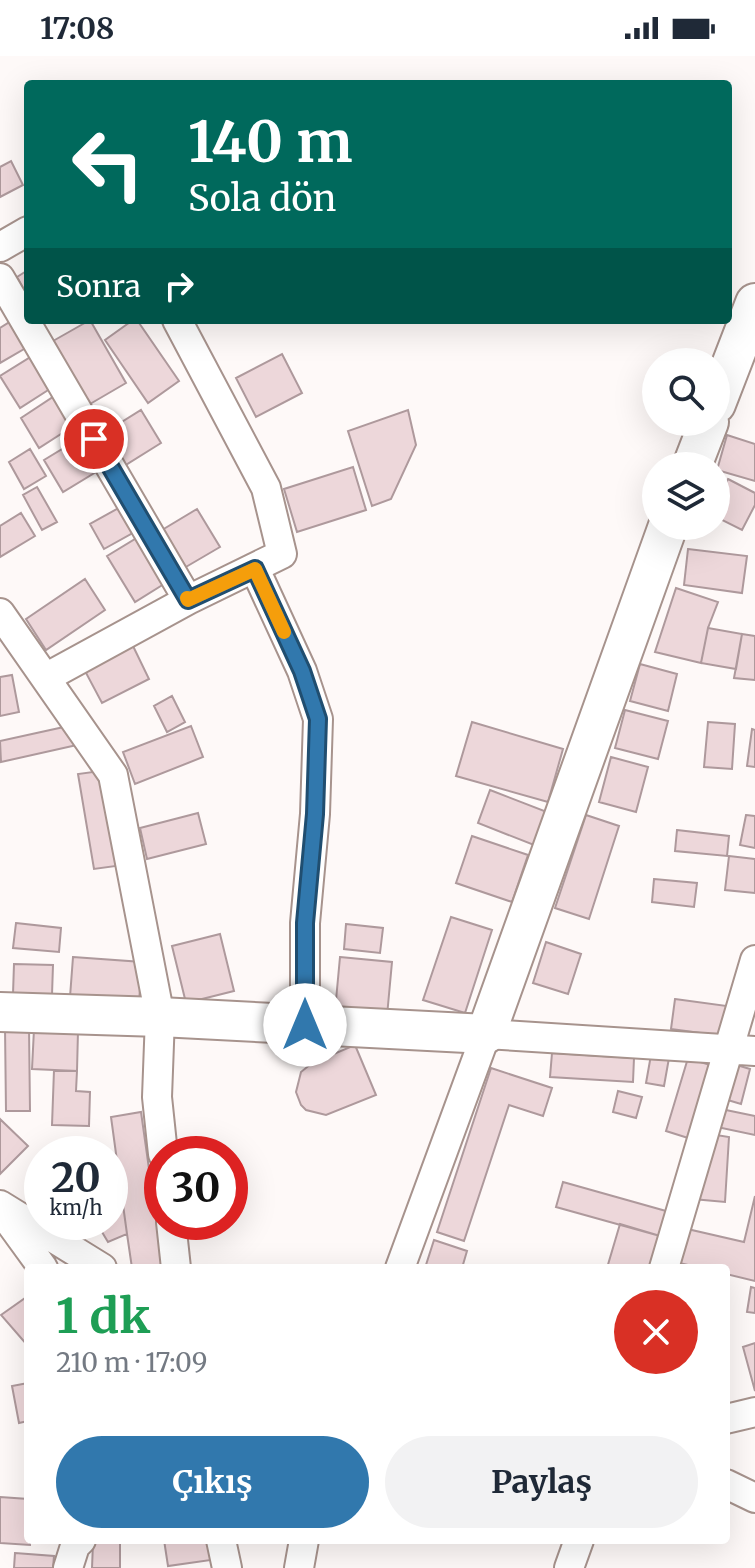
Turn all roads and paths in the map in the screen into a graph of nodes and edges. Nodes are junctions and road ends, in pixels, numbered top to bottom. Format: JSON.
{"nodes":[{"id":1,"x":24,"y":233,"type":"edge"},
{"id":2,"x":0,"y":247,"type":"edge"},
{"id":3,"x":0,"y":278,"type":"edge"},
{"id":4,"x":24,"y":319,"type":"edge"},
{"id":5,"x":27,"y":324,"type":"edge"},
{"id":6,"x":179,"y":324,"type":"edge"},
{"id":7,"x":751,"y":327,"type":"edge"},
{"id":8,"x":730,"y":373,"type":"edge"},
{"id":9,"x":663,"y":540,"type":"edge"},
{"id":10,"x":255,"y":569,"type":"junction"},
{"id":11,"x":188,"y":600,"type":"junction"},
{"id":12,"x":0,"y":613,"type":"edge"},
{"id":13,"x":47,"y":677,"type":"junction"},
{"id":14,"x":755,"y":960,"type":"edge"},
{"id":15,"x":0,"y":1012,"type":"edge"},
{"id":16,"x":160,"y":1017,"type":"junction"},
{"id":17,"x":305,"y":1025,"type":"junction"},
{"id":18,"x":486,"y":1034,"type":"junction"},
{"id":19,"x":741,"y":1051,"type":"edge"},
{"id":20,"x":161,"y":1136,"type":"edge"},
{"id":21,"x":0,"y":1207,"type":"edge"},
{"id":22,"x":173,"y":1240,"type":"edge"},
{"id":23,"x":40,"y":1264,"type":"edge"},
{"id":24,"x":95,"y":1264,"type":"edge"},
{"id":25,"x":176,"y":1264,"type":"edge"},
{"id":26,"x":401,"y":1264,"type":"edge"},
{"id":27,"x":665,"y":1264,"type":"edge"},
{"id":28,"x":755,"y":1412,"type":"edge"},
{"id":29,"x":730,"y":1418,"type":"edge"},
{"id":30,"x":730,"y":1486,"type":"edge"},
{"id":31,"x":755,"y":1498,"type":"edge"},
{"id":32,"x":77,"y":1544,"type":"edge"},
{"id":33,"x":222,"y":1544,"type":"edge"},
{"id":34,"x":303,"y":1544,"type":"edge"},
{"id":35,"x":578,"y":1544,"type":"edge"},
{"id":36,"x":68,"y":1568,"type":"edge"},
{"id":37,"x":227,"y":1568,"type":"edge"},
{"id":38,"x":299,"y":1568,"type":"edge"},
{"id":39,"x":569,"y":1568,"type":"edge"}],
"edges":[{"from":1,"to":2,"type":"street"},
{"from":3,"to":4,"type":"street"},
{"from":5,"to":11,"type":"street"},
{"from":6,"to":10,"type":"street"},
{"from":7,"to":8,"type":"street"},
{"from":9,"to":18,"type":"street"},
{"from":10,"to":11,"type":"street"},
{"from":10,"to":17,"type":"street"},
{"from":11,"to":13,"type":"street"},
{"from":12,"to":13,"type":"street"},
{"from":13,"to":16,"type":"street"},
{"from":14,"to":19,"type":"street"},
{"from":15,"to":16,"type":"street"},
{"from":16,"to":17,"type":"street"},
{"from":16,"to":20,"type":"street"},
{"from":17,"to":18,"type":"street"},
{"from":18,"to":19,"type":"street"},
{"from":18,"to":26,"type":"street"},
{"from":19,"to":27,"type":"street"},
{"from":21,"to":23,"type":"street"},
{"from":21,"to":24,"type":"street"},
{"from":22,"to":25,"type":"street"},
{"from":28,"to":29,"type":"street"},
{"from":30,"to":31,"type":"street"},
{"from":32,"to":36,"type":"street"},
{"from":33,"to":37,"type":"street"},
{"from":34,"to":38,"type":"street"},
{"from":35,"to":39,"type":"street"}]}
